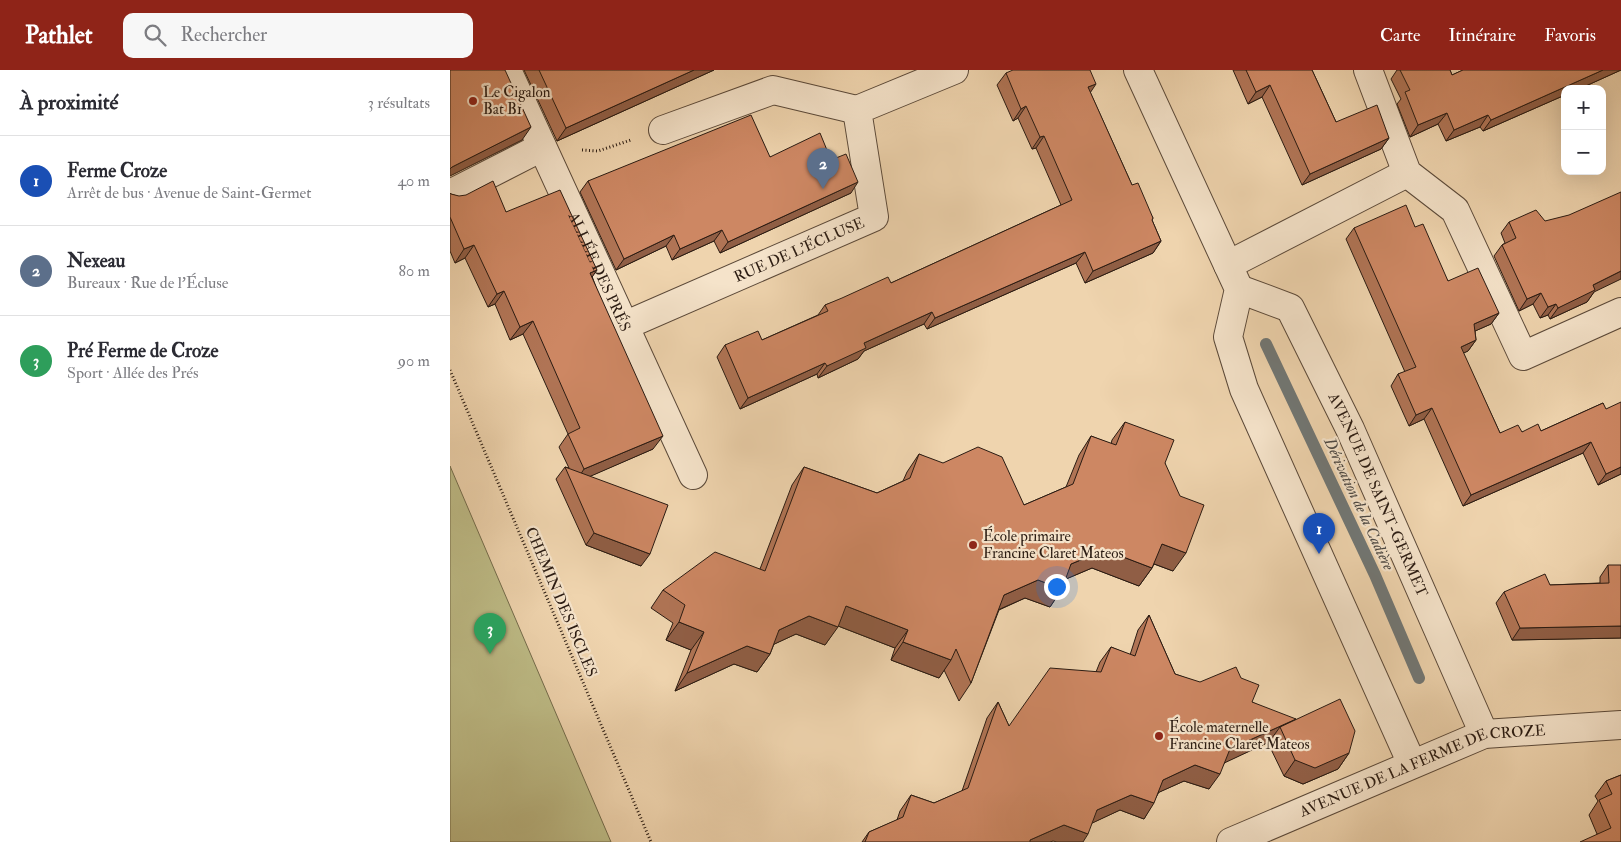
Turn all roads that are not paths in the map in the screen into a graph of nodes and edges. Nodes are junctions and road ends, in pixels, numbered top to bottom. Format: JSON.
{"nodes":[{"id":1,"x":507,"y":70,"type":"edge"},
{"id":2,"x":954,"y":70,"type":"edge"},
{"id":3,"x":1138,"y":70,"type":"edge"},
{"id":4,"x":1368,"y":70,"type":"edge"},
{"id":5,"x":857,"y":110,"type":"junction"},
{"id":6,"x":663,"y":130,"type":"road end"},
{"id":7,"x":542,"y":147,"type":"junction"},
{"id":8,"x":1407,"y":173,"type":"junction"},
{"id":9,"x":450,"y":194,"type":"edge"},
{"id":10,"x":1234,"y":277,"type":"junction"},
{"id":11,"x":1621,"y":312,"type":"edge"},
{"id":12,"x":624,"y":326,"type":"junction"},
{"id":13,"x":693,"y":474,"type":"dead end"},
{"id":14,"x":1621,"y":725,"type":"edge"},
{"id":15,"x":1484,"y":734,"type":"junction"},
{"id":16,"x":1412,"y":764,"type":"junction"},
{"id":17,"x":1231,"y":842,"type":"edge"}],
"edges":[{"from":1,"to":7,"type":"street","name":"ALLÉE DES PRÉS"},
{"from":2,"to":5,"type":"street"},
{"from":3,"to":10,"type":"street"},
{"from":4,"to":8,"type":"street"},
{"from":5,"to":6,"type":"street"},
{"from":5,"to":12,"type":"street","name":"RUE DE L'ÉCLUSE"},
{"from":7,"to":9,"type":"street"},
{"from":7,"to":12,"type":"street","name":"ALLÉE DES PRÉS"},
{"from":8,"to":10,"type":"street"},
{"from":8,"to":11,"type":"street"},
{"from":10,"to":15,"type":"street","name":"AVENUE DE SAINT-GERMET"},
{"from":10,"to":16,"type":"street"},
{"from":12,"to":13,"type":"street","name":"ALLÉE DES PRÉS"},
{"from":14,"to":15,"type":"street","name":"AVENUE DE LA FERME DE CROZE"},
{"from":15,"to":16,"type":"street","name":"AVENUE DE LA FERME DE CROZE"},
{"from":16,"to":17,"type":"street","name":"AVENUE DE LA FERME DE CROZE"}]}
